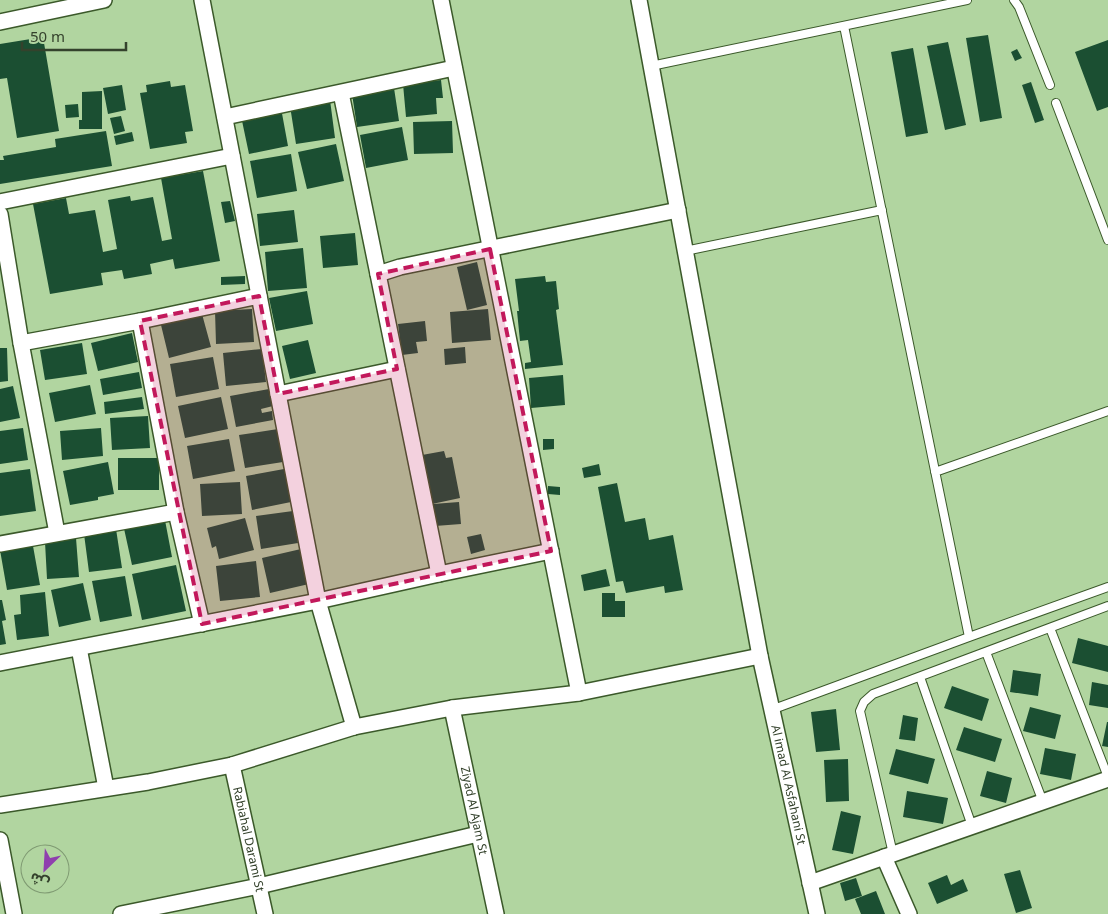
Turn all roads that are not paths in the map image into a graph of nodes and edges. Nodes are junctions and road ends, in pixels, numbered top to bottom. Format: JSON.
{"nodes":[{"id":1,"x":104,"y":0,"type":"edge"},
{"id":2,"x":202,"y":0,"type":"edge"},
{"id":3,"x":440,"y":0,"type":"edge"},
{"id":4,"x":639,"y":0,"type":"edge"},
{"id":5,"x":967,"y":0,"type":"edge"},
{"id":6,"x":1014,"y":0,"type":"edge"},
{"id":7,"x":0,"y":22,"type":"edge"},
{"id":8,"x":844,"y":26,"type":"junction"},
{"id":9,"x":651,"y":66,"type":"junction"},
{"id":10,"x":454,"y":68,"type":"junction"},
{"id":11,"x":1050,"y":85,"type":"dead end"},
{"id":12,"x":341,"y":93,"type":"junction"},
{"id":13,"x":1056,"y":102,"type":"dead end"},
{"id":14,"x":225,"y":117,"type":"junction"},
{"id":15,"x":232,"y":156,"type":"junction"},
{"id":16,"x":0,"y":202,"type":"edge"},
{"id":17,"x":678,"y":210,"type":"junction"},
{"id":18,"x":882,"y":210,"type":"junction"},
{"id":19,"x":0,"y":214,"type":"edge"},
{"id":20,"x":1108,"y":240,"type":"edge"},
{"id":21,"x":490,"y":249,"type":"junction"},
{"id":22,"x":685,"y":251,"type":"junction"},
{"id":23,"x":378,"y":274,"type":"junction"},
{"id":24,"x":259,"y":296,"type":"junction"},
{"id":25,"x":140,"y":321,"type":"junction"},
{"id":26,"x":21,"y":343,"type":"junction"},
{"id":27,"x":397,"y":368,"type":"junction"},
{"id":28,"x":278,"y":394,"type":"junction"},
{"id":29,"x":1108,"y":411,"type":"edge"},
{"id":30,"x":935,"y":472,"type":"junction"},
{"id":31,"x":176,"y":512,"type":"junction"},
{"id":32,"x":57,"y":533,"type":"junction"},
{"id":33,"x":0,"y":544,"type":"edge"},
{"id":34,"x":551,"y":551,"type":"junction"},
{"id":35,"x":439,"y":574,"type":"junction"},
{"id":36,"x":1108,"y":587,"type":"edge"},
{"id":37,"x":318,"y":601,"type":"junction"},
{"id":38,"x":1108,"y":606,"type":"edge"},
{"id":39,"x":202,"y":624,"type":"junction"},
{"id":40,"x":1050,"y":628,"type":"junction"},
{"id":41,"x":969,"y":637,"type":"junction"},
{"id":42,"x":79,"y":648,"type":"junction"},
{"id":43,"x":986,"y":652,"type":"junction"},
{"id":44,"x":760,"y":656,"type":"junction"},
{"id":45,"x":0,"y":663,"type":"edge"},
{"id":46,"x":920,"y":677,"type":"junction"},
{"id":47,"x":579,"y":693,"type":"junction"},
{"id":48,"x":452,"y":708,"type":"junction"},
{"id":49,"x":772,"y":710,"type":"junction"},
{"id":50,"x":354,"y":727,"type":"junction"},
{"id":51,"x":232,"y":765,"type":"junction"},
{"id":52,"x":1108,"y":778,"type":"edge"},
{"id":53,"x":106,"y":788,"type":"junction"},
{"id":54,"x":1043,"y":802,"type":"junction"},
{"id":55,"x":0,"y":804,"type":"edge"},
{"id":56,"x":972,"y":826,"type":"junction"},
{"id":57,"x":478,"y":834,"type":"junction"},
{"id":58,"x":0,"y":840,"type":"edge"},
{"id":59,"x":889,"y":855,"type":"junction"},
{"id":60,"x":810,"y":883,"type":"junction"},
{"id":61,"x":258,"y":886,"type":"junction"},
{"id":62,"x":163,"y":910,"type":"edge"},
{"id":63,"x":14,"y":914,"type":"edge"},
{"id":64,"x":121,"y":914,"type":"edge"},
{"id":65,"x":265,"y":914,"type":"edge"},
{"id":66,"x":496,"y":914,"type":"edge"},
{"id":67,"x":817,"y":914,"type":"edge"},
{"id":68,"x":909,"y":914,"type":"edge"}],
"edges":[{"from":1,"to":7,"type":"street"},
{"from":2,"to":14,"type":"street"},
{"from":3,"to":10,"type":"street"},
{"from":4,"to":9,"type":"street","name":"Al imad Al Asfahani St"},
{"from":5,"to":8,"type":"lane"},
{"from":6,"to":11,"type":"lane"},
{"from":8,"to":9,"type":"lane"},
{"from":8,"to":18,"type":"lane"},
{"from":9,"to":17,"type":"street","name":"Al imad Al Asfahani St"},
{"from":10,"to":12,"type":"street"},
{"from":10,"to":21,"type":"street"},
{"from":12,"to":14,"type":"street"},
{"from":12,"to":23,"type":"street"},
{"from":13,"to":20,"type":"lane"},
{"from":14,"to":15,"type":"street"},
{"from":15,"to":16,"type":"street"},
{"from":15,"to":24,"type":"street"},
{"from":17,"to":21,"type":"street"},
{"from":17,"to":22,"type":"street","name":"Al imad Al Asfahani St"},
{"from":18,"to":22,"type":"lane"},
{"from":18,"to":30,"type":"lane"},
{"from":19,"to":26,"type":"street"},
{"from":21,"to":23,"type":"street"},
{"from":21,"to":34,"type":"street"},
{"from":22,"to":44,"type":"street","name":"Al imad Al Asfahani St"},
{"from":23,"to":27,"type":"street"},
{"from":24,"to":25,"type":"street"},
{"from":24,"to":28,"type":"street"},
{"from":25,"to":26,"type":"street"},
{"from":25,"to":31,"type":"street"},
{"from":26,"to":32,"type":"street"},
{"from":27,"to":28,"type":"street"},
{"from":27,"to":35,"type":"street"},
{"from":28,"to":37,"type":"street"},
{"from":29,"to":30,"type":"lane"},
{"from":30,"to":41,"type":"lane"},
{"from":31,"to":32,"type":"street"},
{"from":31,"to":39,"type":"street"},
{"from":32,"to":33,"type":"street"},
{"from":34,"to":35,"type":"street"},
{"from":34,"to":47,"type":"street"},
{"from":35,"to":37,"type":"street"},
{"from":36,"to":41,"type":"lane"},
{"from":37,"to":39,"type":"street"},
{"from":37,"to":50,"type":"street"},
{"from":38,"to":40,"type":"lane"},
{"from":39,"to":42,"type":"street"},
{"from":40,"to":43,"type":"lane"},
{"from":40,"to":52,"type":"lane"},
{"from":41,"to":49,"type":"lane"},
{"from":42,"to":45,"type":"street"},
{"from":42,"to":53,"type":"street"},
{"from":43,"to":46,"type":"lane"},
{"from":43,"to":54,"type":"lane"},
{"from":44,"to":47,"type":"street"},
{"from":44,"to":49,"type":"street","name":"Al imad Al Asfahani St"},
{"from":46,"to":56,"type":"lane"},
{"from":46,"to":59,"type":"lane"},
{"from":47,"to":48,"type":"street"},
{"from":48,"to":50,"type":"street"},
{"from":48,"to":57,"type":"street","name":"Ziyad Al Ajam St"},
{"from":49,"to":60,"type":"street","name":"Al imad Al Asfahani St"},
{"from":50,"to":51,"type":"street"},
{"from":51,"to":53,"type":"street"},
{"from":51,"to":61,"type":"street","name":"Rabiahal Darami St"},
{"from":52,"to":54,"type":"street"},
{"from":53,"to":55,"type":"street"},
{"from":54,"to":56,"type":"street"},
{"from":56,"to":59,"type":"street"},
{"from":57,"to":61,"type":"street"},
{"from":57,"to":66,"type":"street","name":"Ziyad Al Ajam St"},
{"from":58,"to":63,"type":"street"},
{"from":59,"to":60,"type":"street"},
{"from":59,"to":68,"type":"street"},
{"from":60,"to":67,"type":"street","name":"Al imad Al Asfahani St"},
{"from":61,"to":62,"type":"street"},
{"from":61,"to":65,"type":"street","name":"Rabiahal Darami St"},
{"from":62,"to":64,"type":"street"}]}
